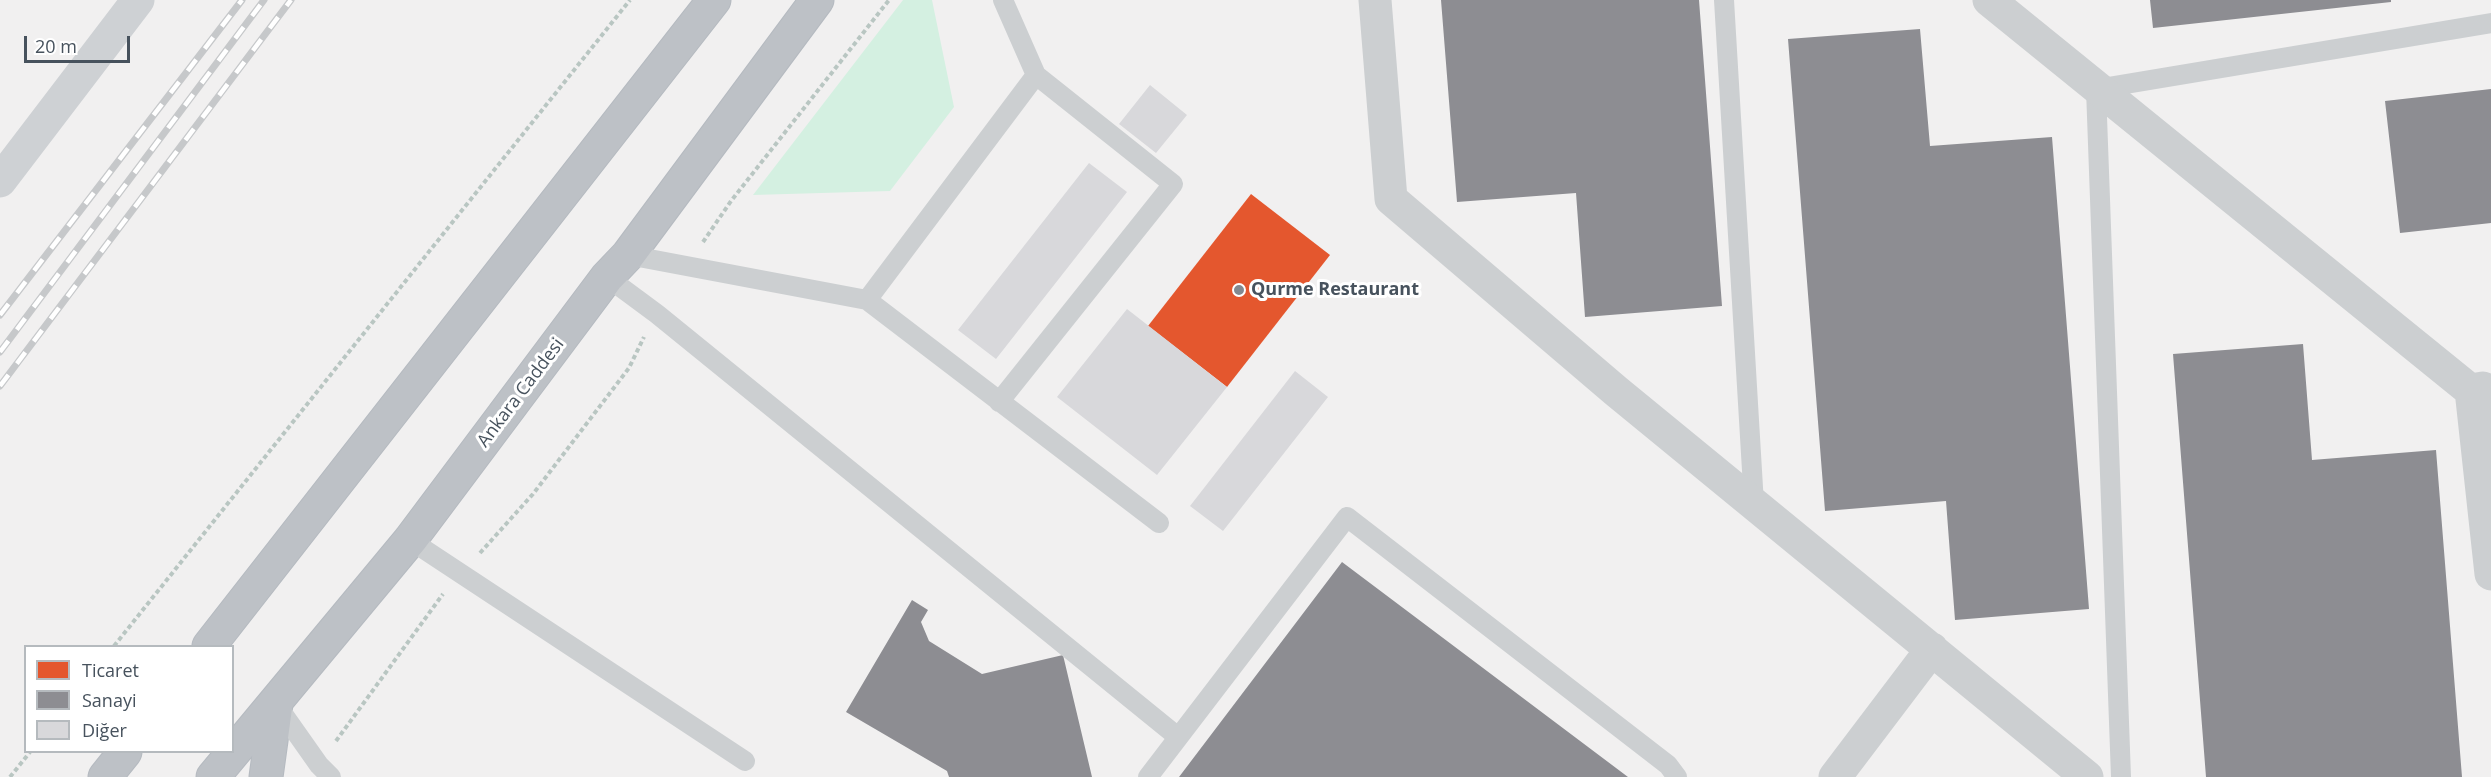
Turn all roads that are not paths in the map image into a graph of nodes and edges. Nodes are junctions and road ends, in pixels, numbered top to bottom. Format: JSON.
{"nodes":[{"id":1,"x":138,"y":0,"type":"edge"},
{"id":2,"x":714,"y":0,"type":"edge"},
{"id":3,"x":817,"y":0,"type":"edge"},
{"id":4,"x":1003,"y":0,"type":"edge"},
{"id":5,"x":1375,"y":0,"type":"edge"},
{"id":6,"x":1725,"y":0,"type":"edge"},
{"id":7,"x":1989,"y":0,"type":"edge"},
{"id":8,"x":2491,"y":23,"type":"edge"},
{"id":9,"x":1036,"y":75,"type":"junction"},
{"id":10,"x":2096,"y":89,"type":"junction"},
{"id":11,"x":0,"y":182,"type":"edge"},
{"id":12,"x":618,"y":266,"type":"junction"},
{"id":13,"x":867,"y":300,"type":"junction"},
{"id":14,"x":2484,"y":395,"type":"edge"},
{"id":15,"x":999,"y":402,"type":"junction"},
{"id":16,"x":1754,"y":504,"type":"junction"},
{"id":17,"x":1160,"y":523,"type":"dead end"},
{"id":18,"x":410,"y":540,"type":"junction"},
{"id":19,"x":2491,"y":574,"type":"edge"},
{"id":20,"x":210,"y":645,"type":"edge"},
{"id":21,"x":1932,"y":650,"type":"junction"},
{"id":22,"x":276,"y":704,"type":"junction"},
{"id":23,"x":1178,"y":737,"type":"junction"},
{"id":24,"x":124,"y":753,"type":"edge"},
{"id":25,"x":145,"y":753,"type":"edge"},
{"id":26,"x":234,"y":753,"type":"edge"},
{"id":27,"x":234,"y":753,"type":"edge"},
{"id":28,"x":745,"y":761,"type":"dead end"},
{"id":29,"x":325,"y":771,"type":"edge"},
{"id":30,"x":105,"y":777,"type":"edge"},
{"id":31,"x":134,"y":777,"type":"edge"},
{"id":32,"x":213,"y":777,"type":"edge"},
{"id":33,"x":266,"y":777,"type":"edge"},
{"id":34,"x":1148,"y":777,"type":"edge"},
{"id":35,"x":1677,"y":777,"type":"edge"},
{"id":36,"x":1836,"y":777,"type":"edge"},
{"id":37,"x":2087,"y":777,"type":"edge"},
{"id":38,"x":2121,"y":777,"type":"edge"}],
"edges":[{"from":1,"to":11,"type":"street"},
{"from":2,"to":20,"type":"highway"},
{"from":3,"to":12,"type":"highway","name":"Ankara Caddesi"},
{"from":4,"to":9,"type":"lane"},
{"from":5,"to":16,"type":"street"},
{"from":6,"to":16,"type":"lane"},
{"from":7,"to":10,"type":"street"},
{"from":8,"to":10,"type":"lane"},
{"from":9,"to":13,"type":"lane"},
{"from":9,"to":15,"type":"lane"},
{"from":10,"to":14,"type":"street"},
{"from":10,"to":38,"type":"lane"},
{"from":12,"to":13,"type":"lane"},
{"from":12,"to":18,"type":"highway","name":"Ankara Caddesi"},
{"from":12,"to":23,"type":"lane"},
{"from":13,"to":15,"type":"lane"},
{"from":14,"to":19,"type":"street"},
{"from":15,"to":17,"type":"lane"},
{"from":16,"to":21,"type":"street"},
{"from":18,"to":22,"type":"highway","name":"Ankara Caddesi"},
{"from":18,"to":28,"type":"lane"},
{"from":21,"to":36,"type":"street"},
{"from":21,"to":37,"type":"street"},
{"from":22,"to":27,"type":"highway","name":"Ankara Caddesi"},
{"from":22,"to":29,"type":"lane"},
{"from":22,"to":33,"type":"highway"},
{"from":23,"to":34,"type":"lane"},
{"from":23,"to":35,"type":"lane"},
{"from":24,"to":30,"type":"highway"},
{"from":25,"to":31,"type":"highway"},
{"from":26,"to":32,"type":"highway","name":"Ankara Caddesi"}]}
